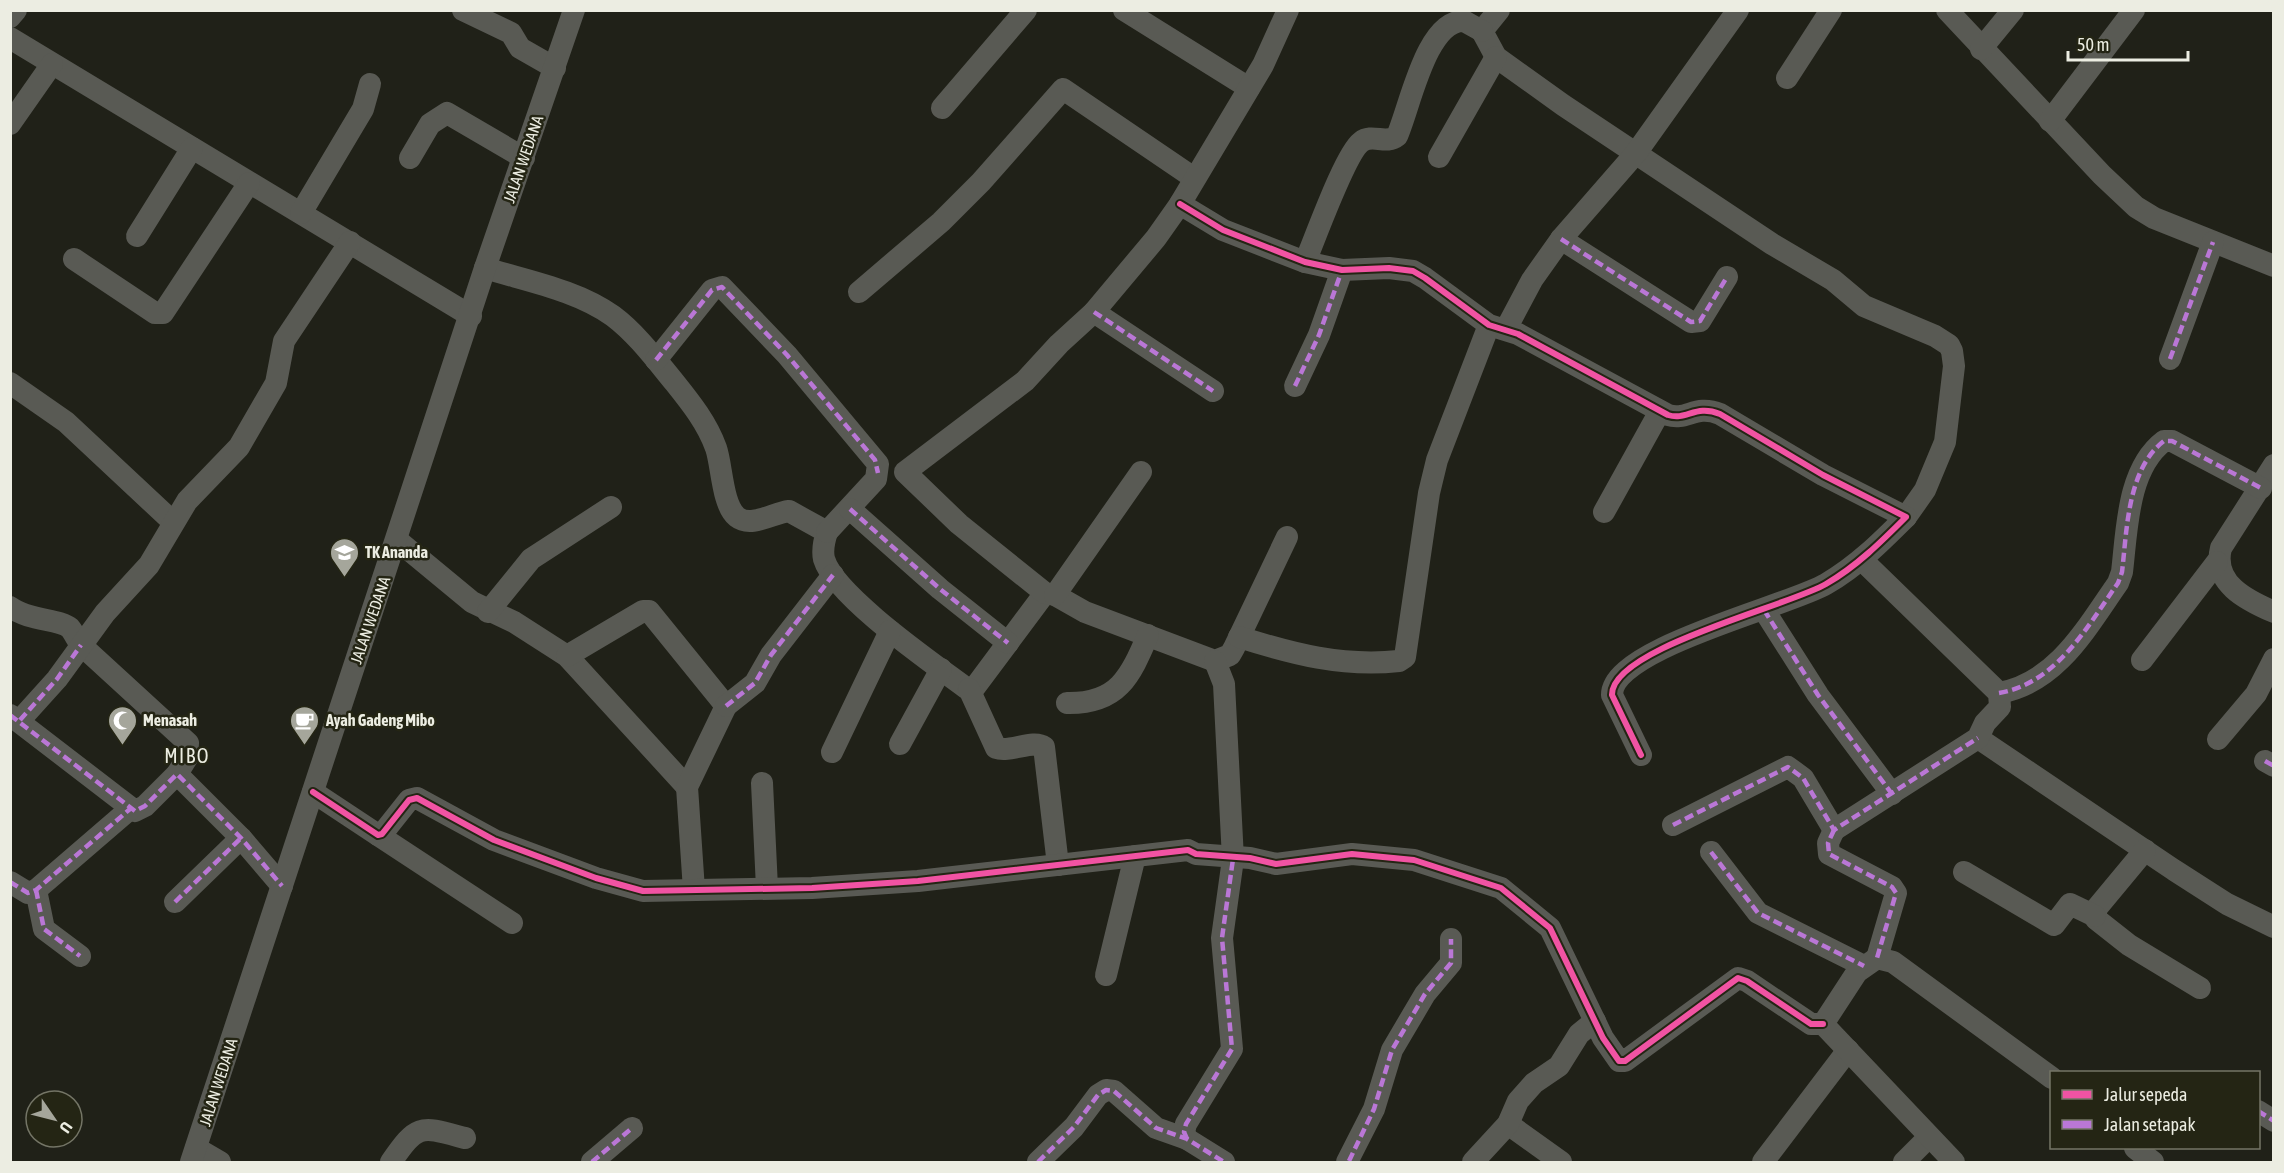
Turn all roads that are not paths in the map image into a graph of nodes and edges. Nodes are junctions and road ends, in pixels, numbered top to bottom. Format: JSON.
{"nodes":[{"id":1,"x":16,"y":10,"type":"edge"},
{"id":2,"x":463,"y":10,"type":"edge"},
{"id":3,"x":574,"y":10,"type":"edge"},
{"id":4,"x":1026,"y":10,"type":"edge"},
{"id":5,"x":1124,"y":10,"type":"edge"},
{"id":6,"x":1288,"y":10,"type":"edge"},
{"id":7,"x":1499,"y":10,"type":"edge"},
{"id":8,"x":1738,"y":10,"type":"edge"},
{"id":9,"x":1831,"y":10,"type":"edge"},
{"id":10,"x":1947,"y":10,"type":"edge"},
{"id":11,"x":2013,"y":10,"type":"edge"},
{"id":12,"x":2134,"y":10,"type":"edge"},
{"id":13,"x":10,"y":18,"type":"edge"},
{"id":14,"x":1482,"y":31,"type":"junction"},
{"id":15,"x":10,"y":38,"type":"edge"},
{"id":16,"x":1982,"y":48,"type":"junction"},
{"id":17,"x":1496,"y":57,"type":"junction"},
{"id":18,"x":52,"y":64,"type":"junction"},
{"id":19,"x":555,"y":68,"type":"junction"},
{"id":20,"x":1787,"y":78,"type":"dead end"},
{"id":21,"x":370,"y":84,"type":"dead end"},
{"id":22,"x":1249,"y":88,"type":"junction"},
{"id":23,"x":942,"y":108,"type":"dead end"},
{"id":24,"x":2050,"y":121,"type":"junction"},
{"id":25,"x":10,"y":124,"type":"edge"},
{"id":26,"x":192,"y":148,"type":"junction"},
{"id":27,"x":1636,"y":153,"type":"junction"},
{"id":28,"x":1439,"y":157,"type":"dead end"},
{"id":29,"x":410,"y":158,"type":"dead end"},
{"id":30,"x":524,"y":158,"type":"junction"},
{"id":31,"x":1194,"y":178,"type":"junction"},
{"id":32,"x":249,"y":183,"type":"junction"},
{"id":33,"x":1180,"y":204,"type":"junction"},
{"id":34,"x":301,"y":213,"type":"junction"},
{"id":35,"x":137,"y":236,"type":"dead end"},
{"id":36,"x":1561,"y":239,"type":"junction"},
{"id":37,"x":350,"y":242,"type":"junction"},
{"id":38,"x":2213,"y":242,"type":"junction"},
{"id":39,"x":75,"y":259,"type":"dead end"},
{"id":40,"x":1305,"y":262,"type":"junction"},
{"id":41,"x":2274,"y":266,"type":"edge"},
{"id":42,"x":485,"y":268,"type":"junction"},
{"id":43,"x":1342,"y":270,"type":"junction"},
{"id":44,"x":1727,"y":277,"type":"dead end"},
{"id":45,"x":859,"y":292,"type":"dead end"},
{"id":46,"x":1095,"y":312,"type":"junction"},
{"id":47,"x":471,"y":316,"type":"junction"},
{"id":48,"x":1498,"y":327,"type":"junction"},
{"id":49,"x":2170,"y":359,"type":"dead end"},
{"id":50,"x":656,"y":360,"type":"junction"},
{"id":51,"x":10,"y":383,"type":"edge"},
{"id":52,"x":1295,"y":386,"type":"dead end"},
{"id":53,"x":1213,"y":391,"type":"dead end"},
{"id":54,"x":1660,"y":411,"type":"junction"},
{"id":55,"x":2274,"y":465,"type":"edge"},
{"id":56,"x":1141,"y":472,"type":"dead end"},
{"id":57,"x":878,"y":473,"type":"junction"},
{"id":58,"x":906,"y":475,"type":"junction"},
{"id":59,"x":2260,"y":488,"type":"junction"},
{"id":60,"x":611,"y":507,"type":"dead end"},
{"id":61,"x":850,"y":509,"type":"junction"},
{"id":62,"x":1604,"y":512,"type":"dead end"},
{"id":63,"x":1906,"y":517,"type":"junction"},
{"id":64,"x":173,"y":522,"type":"junction"},
{"id":65,"x":827,"y":532,"type":"junction"},
{"id":66,"x":1287,"y":537,"type":"dead end"},
{"id":67,"x":397,"y":540,"type":"junction"},
{"id":68,"x":1862,"y":560,"type":"junction"},
{"id":69,"x":2217,"y":562,"type":"junction"},
{"id":70,"x":833,"y":575,"type":"junction"},
{"id":71,"x":1050,"y":594,"type":"junction"},
{"id":72,"x":10,"y":607,"type":"edge"},
{"id":73,"x":1764,"y":610,"type":"junction"},
{"id":74,"x":488,"y":612,"type":"junction"},
{"id":75,"x":2274,"y":612,"type":"edge"},
{"id":76,"x":890,"y":631,"type":"junction"},
{"id":77,"x":1148,"y":635,"type":"junction"},
{"id":78,"x":1239,"y":638,"type":"junction"},
{"id":79,"x":1008,"y":643,"type":"junction"},
{"id":80,"x":81,"y":645,"type":"junction"},
{"id":81,"x":567,"y":656,"type":"junction"},
{"id":82,"x":2274,"y":659,"type":"edge"},
{"id":83,"x":2142,"y":660,"type":"dead end"},
{"id":84,"x":1215,"y":661,"type":"junction"},
{"id":85,"x":941,"y":669,"type":"junction"},
{"id":86,"x":969,"y":688,"type":"junction"},
{"id":87,"x":1999,"y":693,"type":"junction"},
{"id":88,"x":1066,"y":703,"type":"dead end"},
{"id":89,"x":726,"y":706,"type":"junction"},
{"id":90,"x":15,"y":717,"type":"edge"},
{"id":91,"x":1978,"y":738,"type":"junction"},
{"id":92,"x":2218,"y":739,"type":"dead end"},
{"id":93,"x":900,"y":744,"type":"dead end"},
{"id":94,"x":832,"y":752,"type":"dead end"},
{"id":95,"x":1641,"y":755,"type":"dead end"},
{"id":96,"x":177,"y":774,"type":"junction"},
{"id":97,"x":762,"y":783,"type":"dead end"},
{"id":98,"x":687,"y":787,"type":"junction"},
{"id":99,"x":313,"y":792,"type":"junction"},
{"id":100,"x":1892,"y":794,"type":"junction"},
{"id":101,"x":130,"y":809,"type":"junction"},
{"id":102,"x":1672,"y":825,"type":"dead end"},
{"id":103,"x":1834,"y":830,"type":"junction"},
{"id":104,"x":378,"y":835,"type":"junction"},
{"id":105,"x":241,"y":838,"type":"junction"},
{"id":106,"x":2145,"y":850,"type":"junction"},
{"id":107,"x":1711,"y":852,"type":"dead end"},
{"id":108,"x":1135,"y":856,"type":"junction"},
{"id":109,"x":1233,"y":859,"type":"junction"},
{"id":110,"x":1058,"y":865,"type":"junction"},
{"id":111,"x":1964,"y":872,"type":"dead end"},
{"id":112,"x":10,"y":882,"type":"edge"},
{"id":113,"x":282,"y":886,"type":"junction"},
{"id":114,"x":767,"y":888,"type":"junction"},
{"id":115,"x":36,"y":890,"type":"junction"},
{"id":116,"x":694,"y":890,"type":"junction"},
{"id":117,"x":175,"y":902,"type":"dead end"},
{"id":118,"x":2095,"y":916,"type":"junction"},
{"id":119,"x":512,"y":923,"type":"dead end"},
{"id":120,"x":2274,"y":927,"type":"edge"},
{"id":121,"x":1452,"y":939,"type":"dead end"},
{"id":122,"x":80,"y":956,"type":"dead end"},
{"id":123,"x":1871,"y":962,"type":"junction"},
{"id":124,"x":1106,"y":975,"type":"dead end"},
{"id":125,"x":2200,"y":988,"type":"dead end"},
{"id":126,"x":1595,"y":1021,"type":"junction"},
{"id":127,"x":1823,"y":1024,"type":"junction"},
{"id":128,"x":1848,"y":1050,"type":"junction"},
{"id":129,"x":2050,"y":1077,"type":"edge"},
{"id":130,"x":2260,"y":1112,"type":"edge"},
{"id":131,"x":2274,"y":1121,"type":"edge"},
{"id":132,"x":1508,"y":1124,"type":"junction"},
{"id":133,"x":632,"y":1128,"type":"dead end"},
{"id":134,"x":1929,"y":1137,"type":"junction"},
{"id":135,"x":465,"y":1138,"type":"dead end"},
{"id":136,"x":1187,"y":1138,"type":"junction"},
{"id":137,"x":2136,"y":1149,"type":"edge"},
{"id":138,"x":193,"y":1155,"type":"edge"},
{"id":139,"x":220,"y":1162,"type":"edge"},
{"id":140,"x":391,"y":1162,"type":"edge"},
{"id":141,"x":592,"y":1162,"type":"edge"},
{"id":142,"x":1038,"y":1162,"type":"edge"},
{"id":143,"x":1224,"y":1162,"type":"edge"},
{"id":144,"x":1349,"y":1162,"type":"edge"},
{"id":145,"x":1473,"y":1162,"type":"edge"},
{"id":146,"x":1562,"y":1162,"type":"edge"},
{"id":147,"x":1763,"y":1162,"type":"edge"},
{"id":148,"x":1904,"y":1162,"type":"edge"},
{"id":149,"x":1954,"y":1162,"type":"edge"},
{"id":150,"x":2153,"y":1162,"type":"edge"}],
"edges":[{"from":1,"to":13,"type":"street"},
{"from":2,"to":19,"type":"street"},
{"from":3,"to":19,"type":"street","name":"JALAN WEDANA"},
{"from":4,"to":23,"type":"street"},
{"from":5,"to":22,"type":"street"},
{"from":6,"to":22,"type":"street"},
{"from":7,"to":14,"type":"street"},
{"from":8,"to":27,"type":"street"},
{"from":9,"to":20,"type":"street"},
{"from":10,"to":16,"type":"street"},
{"from":11,"to":16,"type":"street"},
{"from":12,"to":24,"type":"street"},
{"from":14,"to":17,"type":"street"},
{"from":14,"to":40,"type":"street"},
{"from":15,"to":18,"type":"street"},
{"from":16,"to":24,"type":"street"},
{"from":17,"to":27,"type":"street"},
{"from":17,"to":28,"type":"street"},
{"from":18,"to":25,"type":"street"},
{"from":18,"to":26,"type":"street"},
{"from":19,"to":30,"type":"street","name":"JALAN WEDANA"},
{"from":21,"to":34,"type":"street"},
{"from":22,"to":31,"type":"street"},
{"from":24,"to":38,"type":"street"},
{"from":26,"to":32,"type":"street"},
{"from":26,"to":35,"type":"street"},
{"from":27,"to":36,"type":"street"},
{"from":27,"to":63,"type":"street"},
{"from":29,"to":30,"type":"street"},
{"from":30,"to":42,"type":"street","name":"JALAN WEDANA"},
{"from":31,"to":33,"type":"street"},
{"from":31,"to":45,"type":"street"},
{"from":32,"to":34,"type":"street"},
{"from":32,"to":39,"type":"street"},
{"from":33,"to":40,"type":"street"},
{"from":33,"to":46,"type":"street"},
{"from":34,"to":37,"type":"street"},
{"from":36,"to":44,"type":"street"},
{"from":36,"to":48,"type":"street"},
{"from":37,"to":47,"type":"street"},
{"from":37,"to":64,"type":"street"},
{"from":38,"to":41,"type":"street"},
{"from":38,"to":49,"type":"street"},
{"from":40,"to":43,"type":"street"},
{"from":42,"to":47,"type":"street","name":"JALAN WEDANA"},
{"from":42,"to":50,"type":"street"},
{"from":43,"to":48,"type":"street"},
{"from":43,"to":52,"type":"street"},
{"from":46,"to":53,"type":"street"},
{"from":46,"to":58,"type":"street"},
{"from":47,"to":67,"type":"street","name":"JALAN WEDANA"},
{"from":48,"to":54,"type":"street"},
{"from":48,"to":78,"type":"street"},
{"from":50,"to":57,"type":"street"},
{"from":50,"to":65,"type":"street"},
{"from":51,"to":64,"type":"street"},
{"from":54,"to":62,"type":"street"},
{"from":54,"to":63,"type":"street"},
{"from":55,"to":59,"type":"street"},
{"from":56,"to":71,"type":"street"},
{"from":57,"to":58,"type":"street"},
{"from":57,"to":61,"type":"street"},
{"from":58,"to":71,"type":"street"},
{"from":59,"to":69,"type":"street"},
{"from":59,"to":87,"type":"street"},
{"from":60,"to":74,"type":"street"},
{"from":61,"to":65,"type":"street"},
{"from":61,"to":79,"type":"street"},
{"from":63,"to":68,"type":"street"},
{"from":64,"to":80,"type":"street"},
{"from":65,"to":70,"type":"street"},
{"from":66,"to":78,"type":"street"},
{"from":67,"to":74,"type":"street"},
{"from":67,"to":99,"type":"street","name":"JALAN WEDANA"},
{"from":68,"to":73,"type":"street"},
{"from":68,"to":87,"type":"street"},
{"from":69,"to":75,"type":"street"},
{"from":69,"to":83,"type":"street"},
{"from":70,"to":76,"type":"street"},
{"from":70,"to":89,"type":"street"},
{"from":71,"to":77,"type":"street"},
{"from":71,"to":79,"type":"street"},
{"from":72,"to":80,"type":"street"},
{"from":73,"to":95,"type":"street"},
{"from":73,"to":100,"type":"street"},
{"from":74,"to":81,"type":"street"},
{"from":76,"to":85,"type":"street"},
{"from":76,"to":94,"type":"street"},
{"from":77,"to":84,"type":"street"},
{"from":77,"to":88,"type":"street"},
{"from":78,"to":84,"type":"street"},
{"from":79,"to":86,"type":"street"},
{"from":80,"to":90,"type":"street"},
{"from":80,"to":96,"type":"street"},
{"from":81,"to":89,"type":"street"},
{"from":81,"to":98,"type":"street"},
{"from":82,"to":92,"type":"street"},
{"from":84,"to":109,"type":"street"},
{"from":85,"to":86,"type":"street"},
{"from":85,"to":93,"type":"street"},
{"from":86,"to":110,"type":"street"},
{"from":87,"to":91,"type":"street"},
{"from":89,"to":98,"type":"street"},
{"from":90,"to":101,"type":"street"},
{"from":91,"to":100,"type":"street"},
{"from":91,"to":106,"type":"street"},
{"from":96,"to":101,"type":"street"},
{"from":96,"to":105,"type":"street"},
{"from":97,"to":114,"type":"street"},
{"from":98,"to":116,"type":"street"},
{"from":99,"to":104,"type":"street"},
{"from":99,"to":113,"type":"street","name":"JALAN WEDANA"},
{"from":100,"to":103,"type":"street"},
{"from":101,"to":115,"type":"street"},
{"from":102,"to":103,"type":"street"},
{"from":103,"to":123,"type":"street"},
{"from":104,"to":116,"type":"street"},
{"from":104,"to":119,"type":"street"},
{"from":105,"to":113,"type":"street"},
{"from":105,"to":117,"type":"street"},
{"from":106,"to":118,"type":"street"},
{"from":106,"to":120,"type":"street"},
{"from":107,"to":123,"type":"street"},
{"from":108,"to":109,"type":"street"},
{"from":108,"to":110,"type":"street"},
{"from":108,"to":124,"type":"street"},
{"from":109,"to":126,"type":"street"},
{"from":109,"to":136,"type":"street"},
{"from":110,"to":114,"type":"street"},
{"from":111,"to":118,"type":"street"},
{"from":112,"to":115,"type":"street"},
{"from":113,"to":138,"type":"street","name":"JALAN WEDANA"},
{"from":114,"to":116,"type":"street"},
{"from":115,"to":122,"type":"street"},
{"from":118,"to":125,"type":"street"},
{"from":121,"to":144,"type":"street"},
{"from":123,"to":127,"type":"street"},
{"from":123,"to":129,"type":"street"},
{"from":126,"to":127,"type":"street"},
{"from":126,"to":132,"type":"street"},
{"from":127,"to":128,"type":"street"},
{"from":128,"to":134,"type":"street"},
{"from":128,"to":147,"type":"street"},
{"from":130,"to":131,"type":"street"},
{"from":132,"to":145,"type":"street"},
{"from":132,"to":146,"type":"street"},
{"from":133,"to":141,"type":"street"},
{"from":134,"to":148,"type":"street"},
{"from":134,"to":149,"type":"street"},
{"from":135,"to":140,"type":"street"},
{"from":136,"to":142,"type":"street"},
{"from":136,"to":143,"type":"street"},
{"from":137,"to":150,"type":"street"},
{"from":138,"to":139,"type":"street"}]}
